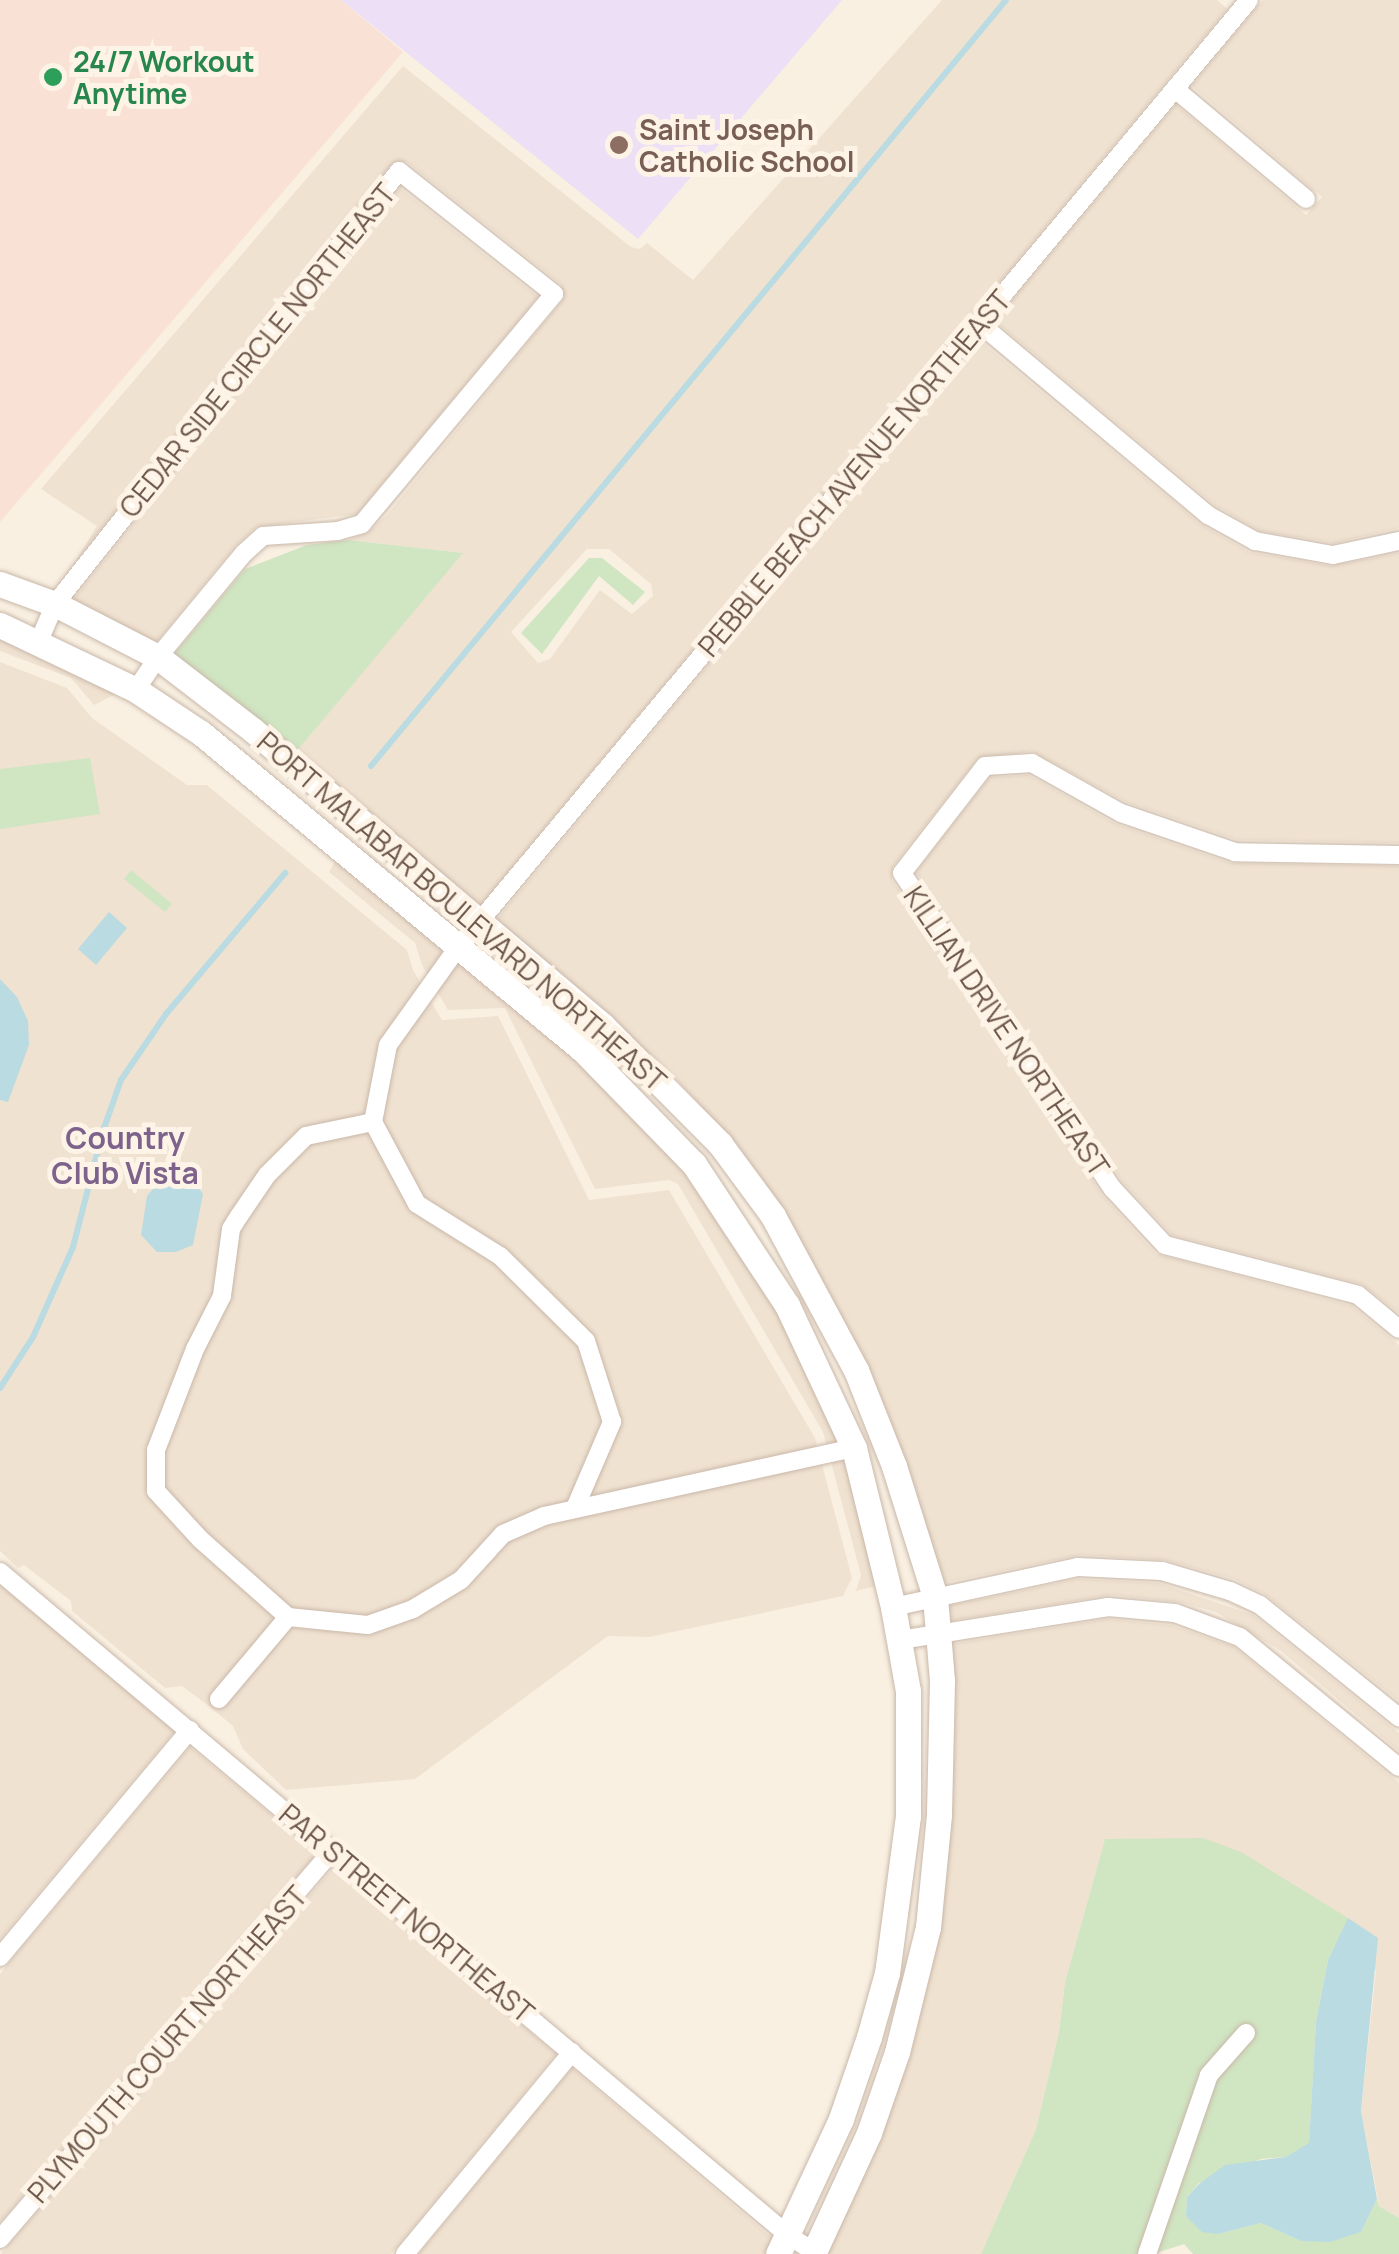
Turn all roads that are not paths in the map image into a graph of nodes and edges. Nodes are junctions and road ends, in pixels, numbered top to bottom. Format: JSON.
{"nodes":[{"id":1,"x":1243,"y":2,"type":"edge"},
{"id":2,"x":1175,"y":89,"type":"junction"},
{"id":3,"x":1306,"y":199,"type":"dead end"},
{"id":4,"x":979,"y":324,"type":"junction"},
{"id":5,"x":1399,"y":541,"type":"edge"},
{"id":6,"x":0,"y":584,"type":"edge"},
{"id":7,"x":55,"y":604,"type":"junction"},
{"id":8,"x":0,"y":625,"type":"edge"},
{"id":9,"x":39,"y":641,"type":"junction"},
{"id":10,"x":158,"y":656,"type":"junction"},
{"id":11,"x":136,"y":690,"type":"junction"},
{"id":12,"x":1399,"y":855,"type":"edge"},
{"id":13,"x":480,"y":921,"type":"junction"},
{"id":14,"x":458,"y":946,"type":"junction"},
{"id":15,"x":374,"y":1122,"type":"junction"},
{"id":16,"x":1399,"y":1329,"type":"edge"},
{"id":17,"x":854,"y":1448,"type":"junction"},
{"id":18,"x":576,"y":1508,"type":"junction"},
{"id":19,"x":0,"y":1572,"type":"edge"},
{"id":20,"x":935,"y":1597,"type":"junction"},
{"id":21,"x":894,"y":1607,"type":"junction"},
{"id":22,"x":288,"y":1617,"type":"junction"},
{"id":23,"x":939,"y":1635,"type":"junction"},
{"id":24,"x":900,"y":1640,"type":"junction"},
{"id":25,"x":218,"y":1700,"type":"dead end"},
{"id":26,"x":1399,"y":1717,"type":"edge"},
{"id":27,"x":190,"y":1730,"type":"junction"},
{"id":28,"x":1399,"y":1767,"type":"edge"},
{"id":29,"x":333,"y":1850,"type":"junction"},
{"id":30,"x":0,"y":1957,"type":"edge"},
{"id":31,"x":1246,"y":2033,"type":"dead end"},
{"id":32,"x":572,"y":2052,"type":"junction"},
{"id":33,"x":0,"y":2238,"type":"edge"},
{"id":34,"x":783,"y":2244,"type":"edge"},
{"id":35,"x":814,"y":2253,"type":"edge"},
{"id":36,"x":405,"y":2254,"type":"edge"},
{"id":37,"x":1147,"y":2254,"type":"edge"}],
"edges":[{"from":1,"to":2,"type":"street","name":"PEBBLE BEACH AVENUE NORTHEAST"},
{"from":2,"to":3,"type":"street"},
{"from":2,"to":4,"type":"street","name":"PEBBLE BEACH AVENUE NORTHEAST"},
{"from":4,"to":5,"type":"street"},
{"from":4,"to":13,"type":"street","name":"PEBBLE BEACH AVENUE NORTHEAST"},
{"from":6,"to":7,"type":"street","name":"PORT MALABAR BOULEVARD NORTHEAST"},
{"from":7,"to":9,"type":"street","name":"CEDAR SIDE CIRCLE NORTHEAST"},
{"from":7,"to":10,"type":"street","name":"PORT MALABAR BOULEVARD NORTHEAST"},
{"from":7,"to":10,"type":"street","name":"CEDAR SIDE CIRCLE NORTHEAST"},
{"from":8,"to":9,"type":"street","name":"PORT MALABAR BOULEVARD NORTHEAST"},
{"from":9,"to":11,"type":"street","name":"PORT MALABAR BOULEVARD NORTHEAST"},
{"from":10,"to":11,"type":"street","name":"CEDAR SIDE CIRCLE NORTHEAST"},
{"from":10,"to":13,"type":"street","name":"PORT MALABAR BOULEVARD NORTHEAST"},
{"from":11,"to":14,"type":"street","name":"PORT MALABAR BOULEVARD NORTHEAST"},
{"from":12,"to":16,"type":"street","name":"KILLIAN DRIVE NORTHEAST"},
{"from":13,"to":14,"type":"street","name":"PEBBLE BEACH AVENUE NORTHEAST"},
{"from":13,"to":20,"type":"street","name":"PORT MALABAR BOULEVARD NORTHEAST"},
{"from":14,"to":15,"type":"street","name":"PEBBLE BEACH AVENUE NORTHEAST"},
{"from":14,"to":17,"type":"street","name":"PORT MALABAR BOULEVARD NORTHEAST"},
{"from":15,"to":18,"type":"street"},
{"from":15,"to":22,"type":"street"},
{"from":17,"to":18,"type":"street"},
{"from":17,"to":21,"type":"street","name":"PORT MALABAR BOULEVARD NORTHEAST"},
{"from":18,"to":22,"type":"street"},
{"from":19,"to":27,"type":"street","name":"PAR STREET NORTHEAST"},
{"from":20,"to":21,"type":"street"},
{"from":20,"to":23,"type":"street","name":"PORT MALABAR BOULEVARD NORTHEAST"},
{"from":20,"to":26,"type":"street"},
{"from":21,"to":24,"type":"street","name":"PORT MALABAR BOULEVARD NORTHEAST"},
{"from":22,"to":25,"type":"street"},
{"from":23,"to":24,"type":"street"},
{"from":23,"to":28,"type":"street"},
{"from":23,"to":35,"type":"street","name":"PORT MALABAR BOULEVARD NORTHEAST"},
{"from":24,"to":34,"type":"street","name":"PORT MALABAR BOULEVARD NORTHEAST"},
{"from":27,"to":29,"type":"street","name":"PAR STREET NORTHEAST"},
{"from":27,"to":30,"type":"street"},
{"from":29,"to":32,"type":"street","name":"PAR STREET NORTHEAST"},
{"from":29,"to":33,"type":"street","name":"PLYMOUTH COURT NORTHEAST"},
{"from":31,"to":37,"type":"street"},
{"from":32,"to":34,"type":"street","name":"PAR STREET NORTHEAST"},
{"from":32,"to":36,"type":"street"},
{"from":34,"to":35,"type":"street","name":"PAR STREET NORTHEAST"}]}
